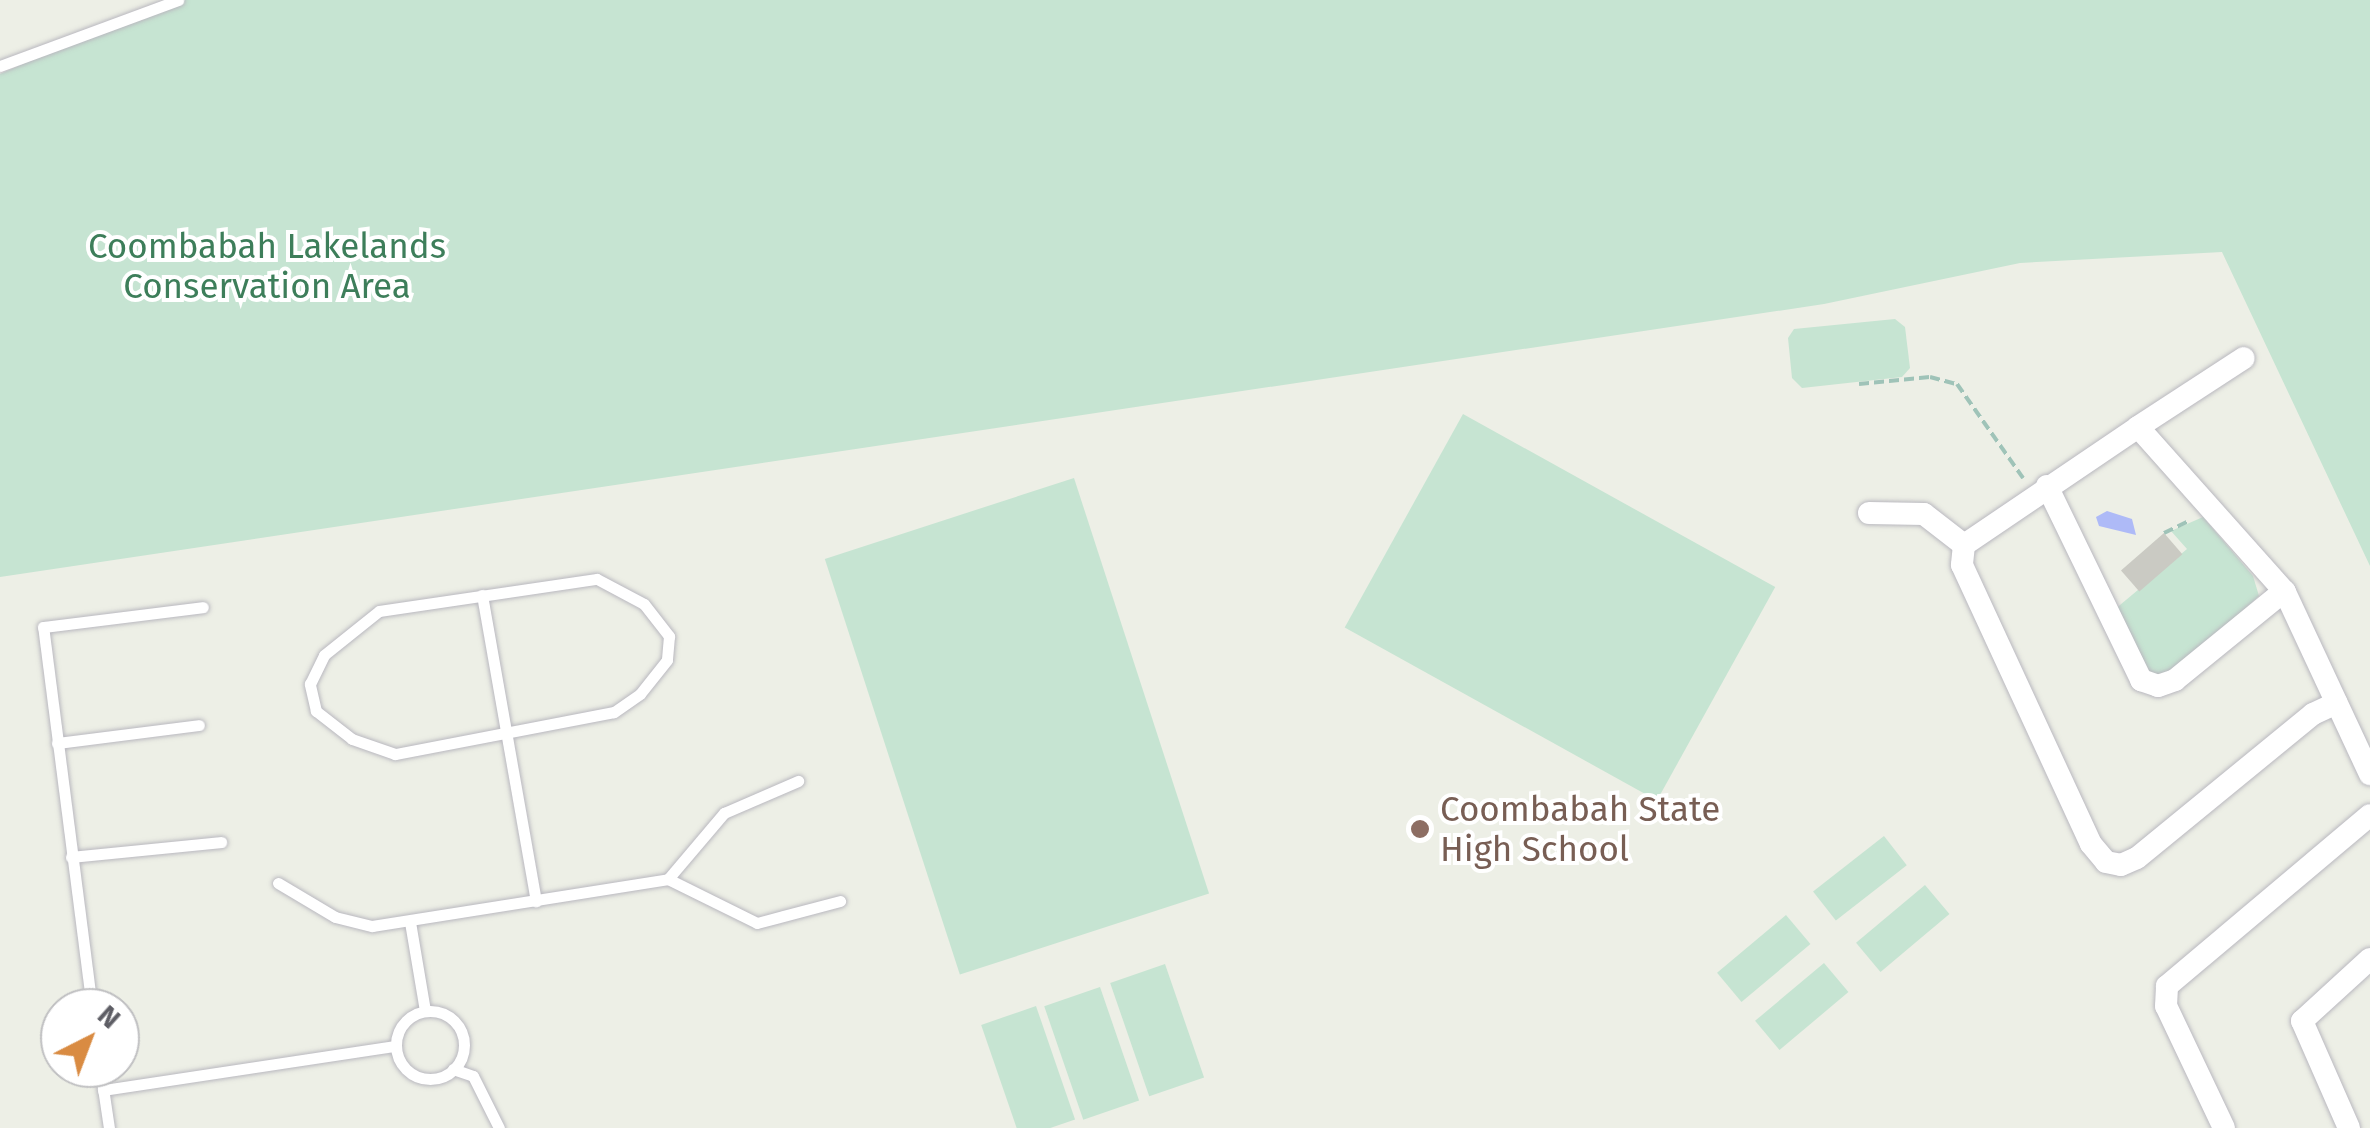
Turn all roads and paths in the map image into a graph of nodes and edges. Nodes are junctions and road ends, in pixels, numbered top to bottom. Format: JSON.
{"nodes":[{"id":1,"x":178,"y":0,"type":"edge"},
{"id":2,"x":0,"y":66,"type":"edge"},
{"id":3,"x":2244,"y":358,"type":"dead end"},
{"id":4,"x":1858,"y":384,"type":"dead end"},
{"id":5,"x":2138,"y":427,"type":"junction"},
{"id":6,"x":2041,"y":490,"type":"junction"},
{"id":7,"x":2209,"y":507,"type":"junction"},
{"id":8,"x":1869,"y":513,"type":"dead end"},
{"id":9,"x":2164,"y":533,"type":"dead end"},
{"id":10,"x":1964,"y":545,"type":"junction"},
{"id":11,"x":2284,"y":591,"type":"junction"},
{"id":12,"x":482,"y":595,"type":"junction"},
{"id":13,"x":203,"y":607,"type":"dead end"},
{"id":14,"x":2337,"y":703,"type":"junction"},
{"id":15,"x":199,"y":725,"type":"dead end"},
{"id":16,"x":507,"y":733,"type":"junction"},
{"id":17,"x":57,"y":743,"type":"junction"},
{"id":18,"x":2370,"y":774,"type":"edge"},
{"id":19,"x":798,"y":781,"type":"dead end"},
{"id":20,"x":2370,"y":815,"type":"edge"},
{"id":21,"x":221,"y":842,"type":"dead end"},
{"id":22,"x":71,"y":858,"type":"junction"},
{"id":23,"x":668,"y":878,"type":"junction"},
{"id":24,"x":278,"y":883,"type":"dead end"},
{"id":25,"x":536,"y":901,"type":"junction"},
{"id":26,"x":840,"y":901,"type":"dead end"},
{"id":27,"x":410,"y":922,"type":"junction"},
{"id":28,"x":2370,"y":959,"type":"edge"},
{"id":29,"x":89,"y":988,"type":"edge"},
{"id":30,"x":425,"y":1011,"type":"junction"},
{"id":31,"x":395,"y":1046,"type":"junction"},
{"id":32,"x":454,"y":1069,"type":"junction"},
{"id":33,"x":104,"y":1090,"type":"joint"},
{"id":34,"x":109,"y":1128,"type":"edge"},
{"id":35,"x":499,"y":1128,"type":"edge"},
{"id":36,"x":2224,"y":1128,"type":"edge"},
{"id":37,"x":2348,"y":1128,"type":"edge"}],
"edges":[{"from":1,"to":2,"type":"lane"},
{"from":3,"to":5,"type":"street"},
{"from":4,"to":6,"type":"path"},
{"from":5,"to":6,"type":"street"},
{"from":5,"to":7,"type":"street"},
{"from":6,"to":10,"type":"street"},
{"from":6,"to":11,"type":"street"},
{"from":7,"to":9,"type":"path"},
{"from":7,"to":11,"type":"street"},
{"from":8,"to":10,"type":"street"},
{"from":10,"to":14,"type":"street"},
{"from":11,"to":14,"type":"street"},
{"from":12,"to":16,"type":"lane"},
{"from":12,"to":16,"type":"lane"},
{"from":12,"to":16,"type":"lane"},
{"from":13,"to":17,"type":"lane"},
{"from":14,"to":18,"type":"street"},
{"from":15,"to":17,"type":"lane"},
{"from":16,"to":25,"type":"lane"},
{"from":17,"to":22,"type":"lane"},
{"from":19,"to":23,"type":"lane"},
{"from":20,"to":36,"type":"street"},
{"from":21,"to":22,"type":"lane"},
{"from":22,"to":29,"type":"lane"},
{"from":23,"to":25,"type":"lane"},
{"from":23,"to":26,"type":"lane"},
{"from":24,"to":27,"type":"lane"},
{"from":25,"to":27,"type":"lane"},
{"from":27,"to":30,"type":"lane"},
{"from":28,"to":37,"type":"street"},
{"from":30,"to":31,"type":"lane"},
{"from":30,"to":32,"type":"lane"},
{"from":31,"to":32,"type":"lane"},
{"from":31,"to":33,"type":"lane"},
{"from":32,"to":35,"type":"lane"},
{"from":33,"to":34,"type":"lane"}]}
